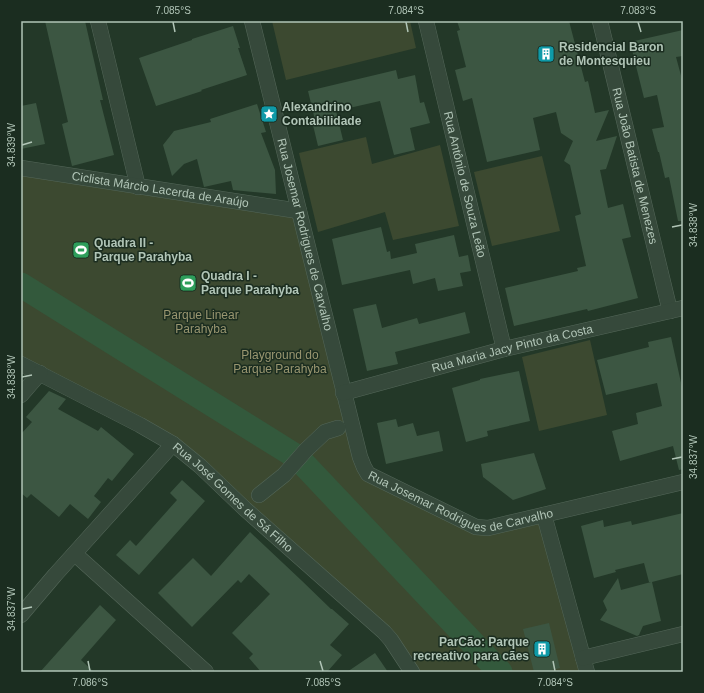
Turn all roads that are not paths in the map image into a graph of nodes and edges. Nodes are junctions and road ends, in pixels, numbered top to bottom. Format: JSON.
{"nodes":[{"id":1,"x":98,"y":21,"type":"edge"},
{"id":2,"x":252,"y":21,"type":"edge"},
{"id":3,"x":426,"y":21,"type":"edge"},
{"id":4,"x":600,"y":21,"type":"edge"},
{"id":5,"x":21,"y":168,"type":"edge"},
{"id":6,"x":138,"y":187,"type":"junction"},
{"id":7,"x":299,"y":211,"type":"junction"},
{"id":8,"x":676,"y":310,"type":"edge"},
{"id":9,"x":504,"y":349,"type":"junction"},
{"id":10,"x":21,"y":364,"type":"edge"},
{"id":11,"x":40,"y":373,"type":"junction"},
{"id":12,"x":343,"y":394,"type":"junction"},
{"id":13,"x":21,"y":395,"type":"edge"},
{"id":14,"x":338,"y":428,"type":"dead end"},
{"id":15,"x":173,"y":444,"type":"junction"},
{"id":16,"x":683,"y":482,"type":"edge"},
{"id":17,"x":260,"y":495,"type":"dead end"},
{"id":18,"x":544,"y":515,"type":"junction"},
{"id":19,"x":75,"y":554,"type":"junction"},
{"id":20,"x":21,"y":615,"type":"edge"},
{"id":21,"x":683,"y":634,"type":"edge"},
{"id":22,"x":585,"y":665,"type":"edge"},
{"id":23,"x":206,"y":672,"type":"edge"},
{"id":24,"x":412,"y":672,"type":"edge"}],
"edges":[{"from":1,"to":6,"type":"street"},
{"from":2,"to":7,"type":"street","name":"Rua Josemar Rodrigues de Carvalho"},
{"from":3,"to":9,"type":"street","name":"Rua Antônio de Souza Leão"},
{"from":4,"to":8,"type":"street","name":"Rua João Batista de Menezes"},
{"from":5,"to":6,"type":"street","name":"Ciclista Márcio Lacerda de Araújo"},
{"from":6,"to":7,"type":"street","name":"Ciclista Márcio Lacerda de Araújo"},
{"from":7,"to":12,"type":"street","name":"Rua Josemar Rodrigues de Carvalho"},
{"from":8,"to":9,"type":"street","name":"Rua Maria Jacy Pinto da Costa"},
{"from":9,"to":12,"type":"street","name":"Rua Maria Jacy Pinto da Costa"},
{"from":10,"to":11,"type":"street","name":"Rua José Gomes de Sá Filho"},
{"from":11,"to":13,"type":"street"},
{"from":11,"to":15,"type":"street","name":"Rua José Gomes de Sá Filho"},
{"from":12,"to":18,"type":"street","name":"Rua Josemar Rodrigues de Carvalho"},
{"from":14,"to":17,"type":"street"},
{"from":15,"to":19,"type":"street"},
{"from":15,"to":24,"type":"street","name":"Rua José Gomes de Sá Filho"},
{"from":16,"to":18,"type":"street","name":"Rua Josemar Rodrigues de Carvalho"},
{"from":18,"to":22,"type":"street"},
{"from":19,"to":20,"type":"street"},
{"from":19,"to":23,"type":"street"},
{"from":21,"to":22,"type":"street"}]}
